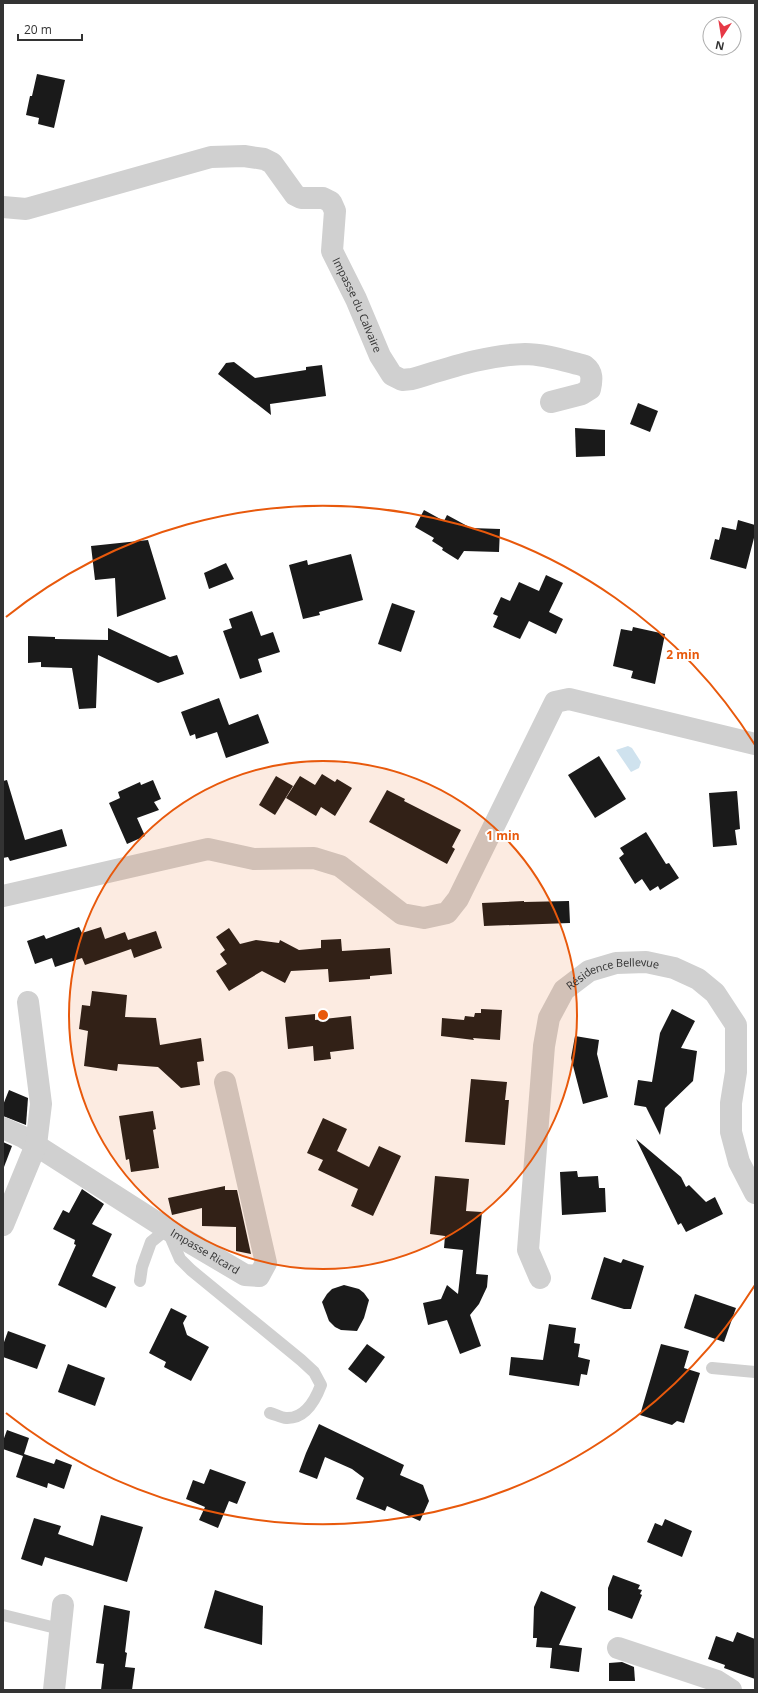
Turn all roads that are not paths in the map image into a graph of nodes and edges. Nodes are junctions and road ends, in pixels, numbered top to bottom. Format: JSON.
{"nodes":[{"id":1,"x":3,"y":207,"type":"edge"},
{"id":2,"x":551,"y":402,"type":"dead end"},
{"id":3,"x":755,"y":744,"type":"edge"},
{"id":4,"x":3,"y":896,"type":"edge"},
{"id":5,"x":28,"y":1002,"type":"dead end"},
{"id":6,"x":225,"y":1082,"type":"dead end"},
{"id":7,"x":3,"y":1128,"type":"edge"},
{"id":8,"x":36,"y":1145,"type":"junction"},
{"id":9,"x":755,"y":1193,"type":"edge"},
{"id":10,"x":3,"y":1225,"type":"edge"},
{"id":11,"x":167,"y":1229,"type":"junction"},
{"id":12,"x":540,"y":1278,"type":"dead end"},
{"id":13,"x":140,"y":1281,"type":"dead end"},
{"id":14,"x":712,"y":1368,"type":"dead end"},
{"id":15,"x":755,"y":1372,"type":"edge"},
{"id":16,"x":270,"y":1413,"type":"dead end"},
{"id":17,"x":63,"y":1605,"type":"dead end"},
{"id":18,"x":3,"y":1616,"type":"edge"},
{"id":19,"x":60,"y":1629,"type":"junction"},
{"id":20,"x":618,"y":1648,"type":"dead end"},
{"id":21,"x":54,"y":1690,"type":"edge"},
{"id":22,"x":731,"y":1690,"type":"edge"}],
"edges":[{"from":1,"to":2,"type":"street","name":"Impasse du Calvaire"},
{"from":3,"to":4,"type":"street"},
{"from":5,"to":8,"type":"street"},
{"from":6,"to":11,"type":"street","name":"Impasse Ricard"},
{"from":7,"to":8,"type":"street","name":"Impasse Ricard"},
{"from":8,"to":10,"type":"street"},
{"from":8,"to":11,"type":"street","name":"Impasse Ricard"},
{"from":9,"to":12,"type":"street","name":"Résidence Bellevue"},
{"from":11,"to":13,"type":"lane"},
{"from":11,"to":16,"type":"lane"},
{"from":14,"to":15,"type":"lane"},
{"from":17,"to":19,"type":"street"},
{"from":18,"to":19,"type":"lane"},
{"from":19,"to":21,"type":"street"},
{"from":20,"to":22,"type":"street"}]}
